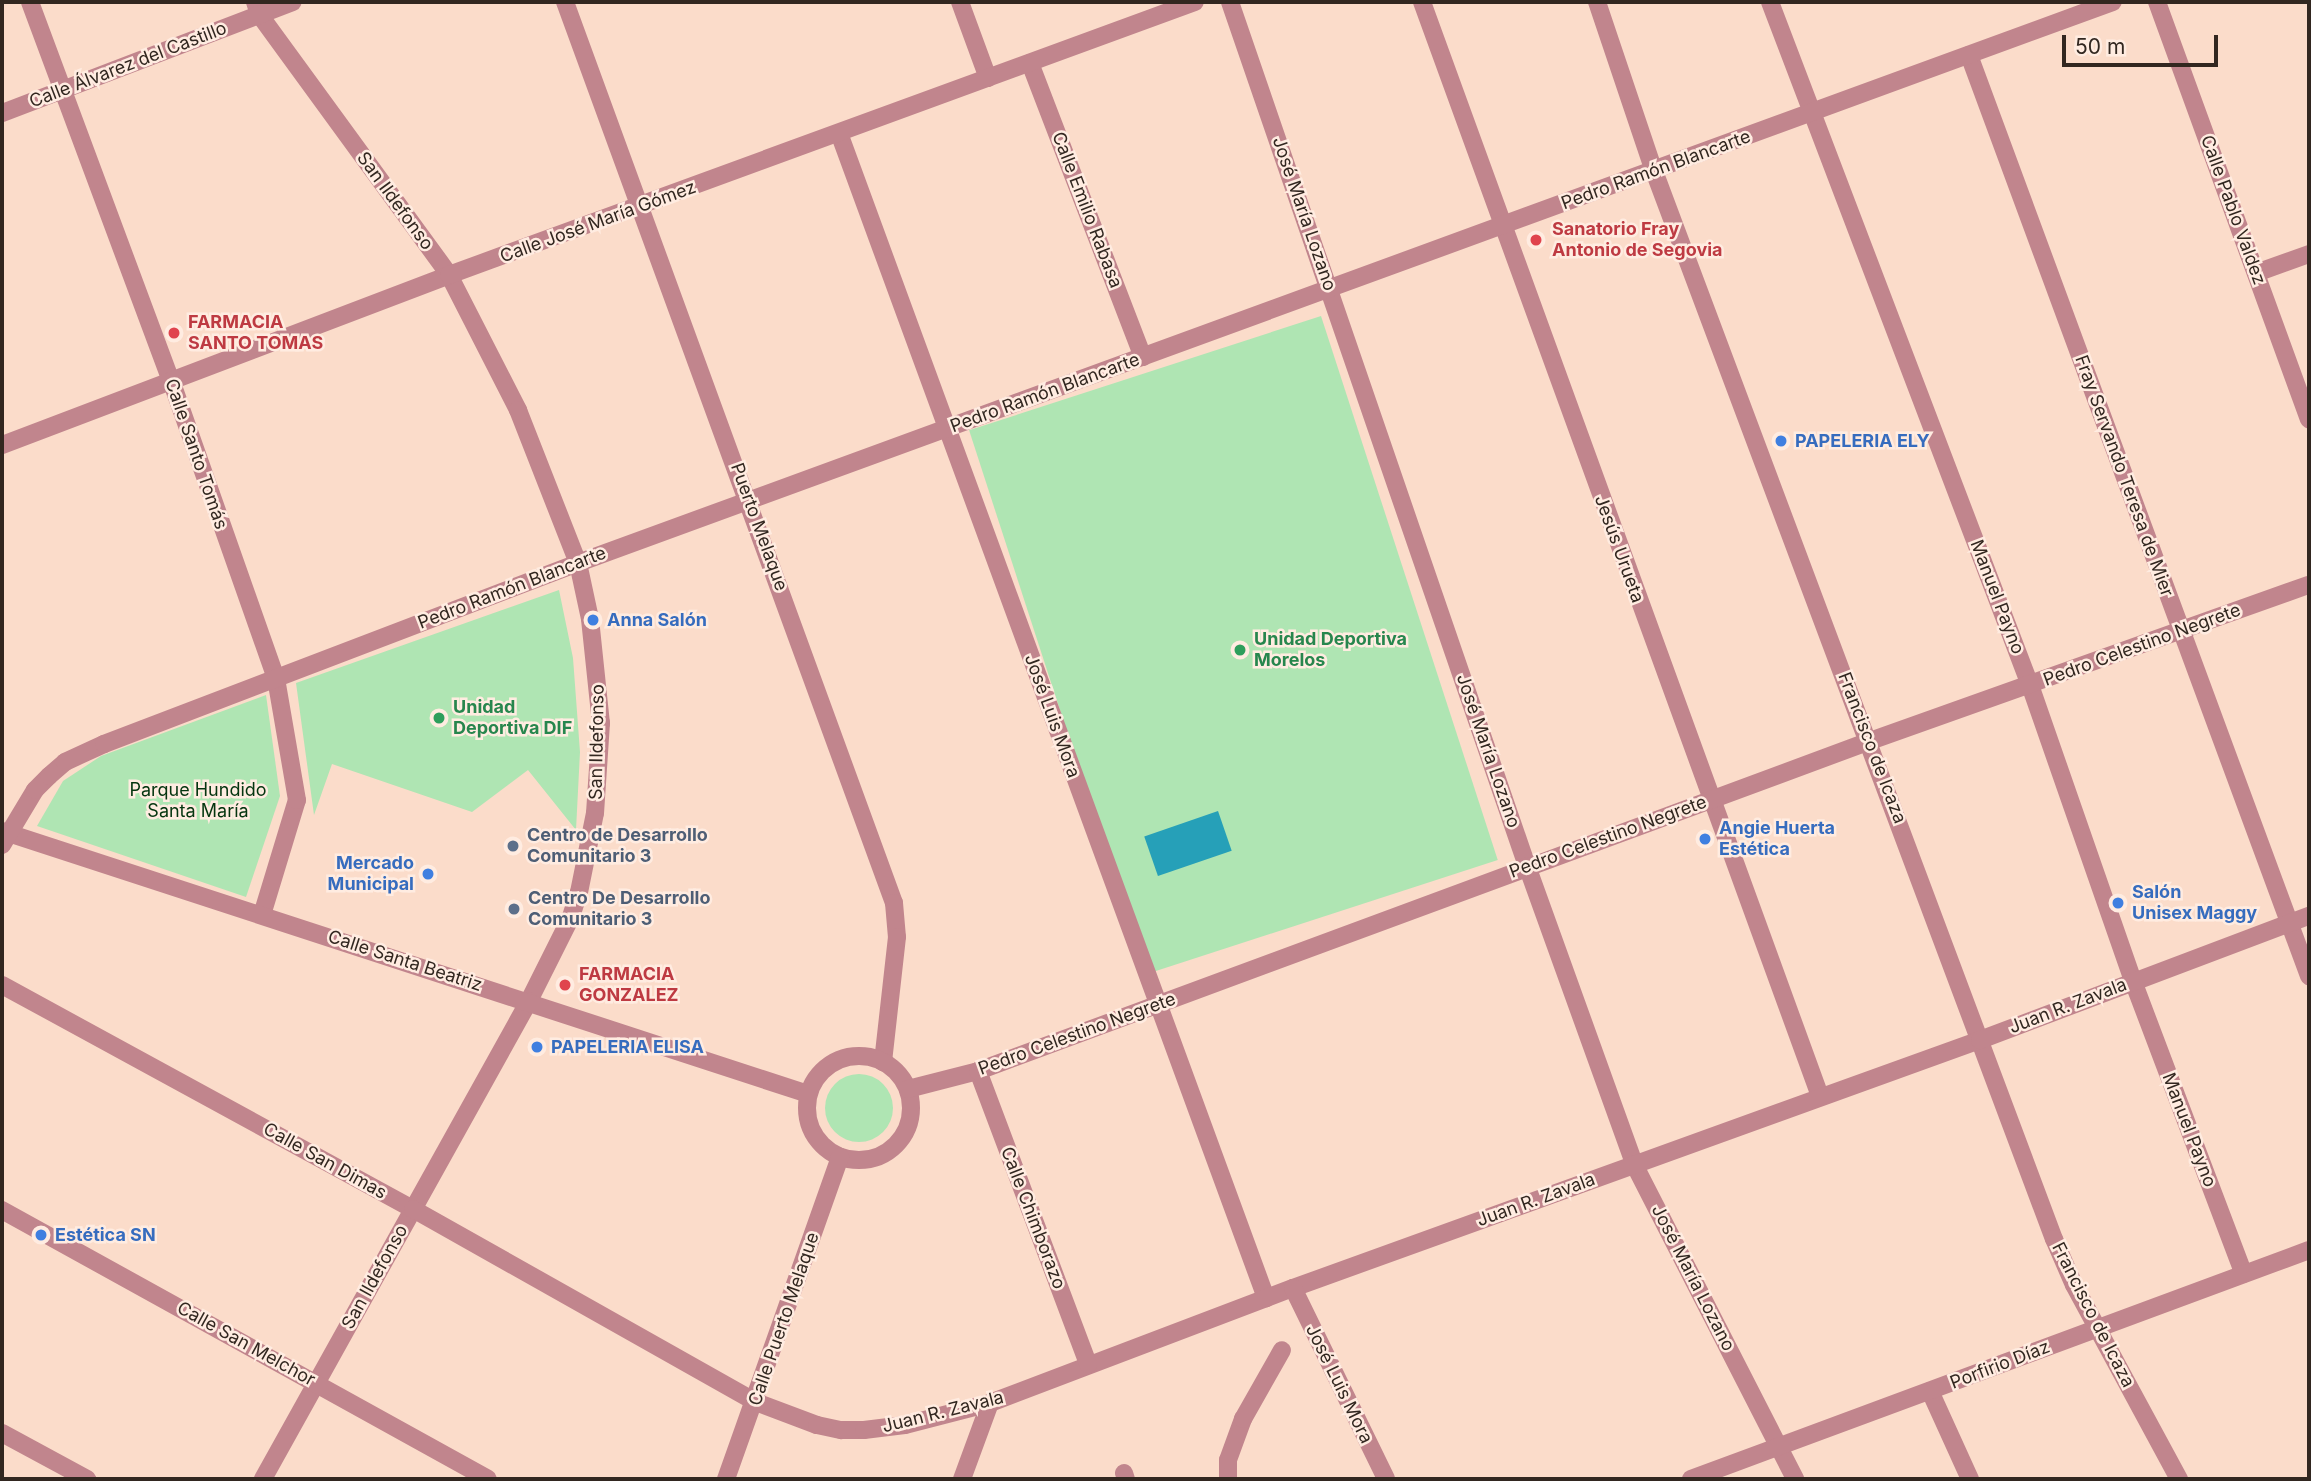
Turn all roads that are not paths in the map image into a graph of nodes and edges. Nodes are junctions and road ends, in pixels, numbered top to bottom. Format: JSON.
{"nodes":[{"id":1,"x":30,"y":2,"type":"edge"},
{"id":2,"x":293,"y":2,"type":"edge"},
{"id":3,"x":565,"y":2,"type":"edge"},
{"id":4,"x":960,"y":2,"type":"edge"},
{"id":5,"x":1195,"y":2,"type":"edge"},
{"id":6,"x":1230,"y":2,"type":"edge"},
{"id":7,"x":1422,"y":2,"type":"edge"},
{"id":8,"x":1597,"y":2,"type":"edge"},
{"id":9,"x":1770,"y":2,"type":"edge"},
{"id":10,"x":2113,"y":2,"type":"edge"},
{"id":11,"x":2157,"y":2,"type":"edge"},
{"id":12,"x":1174,"y":5,"type":"edge"},
{"id":13,"x":257,"y":8,"type":"edge"},
{"id":14,"x":1969,"y":55,"type":"junction"},
{"id":15,"x":1030,"y":63,"type":"junction"},
{"id":16,"x":988,"y":78,"type":"junction"},
{"id":17,"x":63,"y":91,"type":"junction"},
{"id":18,"x":2,"y":113,"type":"edge"},
{"id":19,"x":1812,"y":113,"type":"junction"},
{"id":20,"x":839,"y":133,"type":"junction"},
{"id":21,"x":1654,"y":171,"type":"junction"},
{"id":22,"x":640,"y":206,"type":"junction"},
{"id":23,"x":1502,"y":227,"type":"junction"},
{"id":24,"x":2309,"y":254,"type":"edge"},
{"id":25,"x":2256,"y":273,"type":"junction"},
{"id":26,"x":449,"y":275,"type":"junction"},
{"id":27,"x":1331,"y":289,"type":"junction"},
{"id":28,"x":1143,"y":357,"type":"junction"},
{"id":29,"x":172,"y":383,"type":"junction"},
{"id":30,"x":2309,"y":419,"type":"edge"},
{"id":31,"x":947,"y":429,"type":"junction"},
{"id":32,"x":2,"y":445,"type":"edge"},
{"id":33,"x":750,"y":502,"type":"junction"},
{"id":34,"x":578,"y":563,"type":"junction"},
{"id":35,"x":2309,"y":584,"type":"edge"},
{"id":36,"x":2181,"y":631,"type":"junction"},
{"id":37,"x":276,"y":679,"type":"junction"},
{"id":38,"x":2030,"y":685,"type":"junction"},
{"id":39,"x":1870,"y":741,"type":"junction"},
{"id":40,"x":1711,"y":800,"type":"junction"},
{"id":41,"x":4,"y":836,"type":"edge"},
{"id":42,"x":1527,"y":866,"type":"junction"},
{"id":43,"x":262,"y":915,"type":"junction"},
{"id":44,"x":2309,"y":916,"type":"edge"},
{"id":45,"x":2291,"y":922,"type":"junction"},
{"id":46,"x":2309,"y":976,"type":"edge"},
{"id":47,"x":2133,"y":981,"type":"junction"},
{"id":48,"x":2,"y":985,"type":"edge"},
{"id":49,"x":529,"y":1001,"type":"junction"},
{"id":50,"x":1158,"y":1004,"type":"junction"},
{"id":51,"x":1980,"y":1040,"type":"junction"},
{"id":52,"x":883,"y":1062,"type":"junction"},
{"id":53,"x":978,"y":1071,"type":"junction"},
{"id":54,"x":908,"y":1089,"type":"junction"},
{"id":55,"x":808,"y":1094,"type":"junction"},
{"id":56,"x":1820,"y":1096,"type":"junction"},
{"id":57,"x":840,"y":1157,"type":"junction"},
{"id":58,"x":1634,"y":1164,"type":"junction"},
{"id":59,"x":412,"y":1209,"type":"junction"},
{"id":60,"x":2,"y":1210,"type":"edge"},
{"id":61,"x":2309,"y":1250,"type":"edge"},
{"id":62,"x":2244,"y":1274,"type":"junction"},
{"id":63,"x":1293,"y":1288,"type":"junction"},
{"id":64,"x":1266,"y":1298,"type":"junction"},
{"id":65,"x":2098,"y":1328,"type":"junction"},
{"id":66,"x":1282,"y":1350,"type":"dead end"},
{"id":67,"x":1088,"y":1364,"type":"junction"},
{"id":68,"x":316,"y":1382,"type":"junction"},
{"id":69,"x":1930,"y":1391,"type":"junction"},
{"id":70,"x":756,"y":1402,"type":"junction"},
{"id":71,"x":990,"y":1403,"type":"junction"},
{"id":72,"x":2,"y":1433,"type":"edge"},
{"id":73,"x":1780,"y":1447,"type":"junction"},
{"id":74,"x":87,"y":1479,"type":"edge"},
{"id":75,"x":262,"y":1479,"type":"edge"},
{"id":76,"x":488,"y":1479,"type":"edge"},
{"id":77,"x":726,"y":1479,"type":"edge"},
{"id":78,"x":962,"y":1479,"type":"edge"},
{"id":79,"x":1228,"y":1479,"type":"edge"},
{"id":80,"x":1386,"y":1479,"type":"edge"},
{"id":81,"x":1691,"y":1479,"type":"edge"},
{"id":82,"x":1796,"y":1479,"type":"edge"},
{"id":83,"x":1970,"y":1479,"type":"edge"},
{"id":84,"x":2179,"y":1479,"type":"edge"}],
"edges":[{"from":1,"to":17,"type":"street","name":"Calle Santo Tomás"},
{"from":2,"to":13,"type":"street","name":"Calle Álvarez del Castillo"},
{"from":3,"to":22,"type":"street","name":"Puerto Melaque"},
{"from":4,"to":16,"type":"street"},
{"from":5,"to":12,"type":"street","name":"Calle José María Gómez"},
{"from":6,"to":27,"type":"street","name":"José María Lozano"},
{"from":7,"to":23,"type":"street","name":"Jesús Urueta"},
{"from":8,"to":21,"type":"street","name":"Francisco de Icaza"},
{"from":9,"to":19,"type":"street","name":"Manuel Payno"},
{"from":10,"to":14,"type":"street","name":"Pedro Ramón Blancarte"},
{"from":11,"to":25,"type":"street","name":"Calle Pablo Valdez"},
{"from":12,"to":15,"type":"street","name":"Calle José María Gómez"},
{"from":13,"to":17,"type":"street","name":"Calle Álvarez del Castillo"},
{"from":13,"to":26,"type":"street","name":"San Ildefonso"},
{"from":14,"to":19,"type":"street","name":"Pedro Ramón Blancarte"},
{"from":14,"to":36,"type":"street","name":"Fray Servando Teresa de Mier"},
{"from":15,"to":16,"type":"street","name":"Calle José María Gómez"},
{"from":15,"to":28,"type":"street","name":"Calle Emilio Rabasa"},
{"from":16,"to":20,"type":"street","name":"Calle José María Gómez"},
{"from":17,"to":18,"type":"street","name":"Calle Álvarez del Castillo"},
{"from":17,"to":29,"type":"street","name":"Calle Santo Tomás"},
{"from":19,"to":21,"type":"street","name":"Pedro Ramón Blancarte"},
{"from":19,"to":38,"type":"street","name":"Manuel Payno"},
{"from":20,"to":22,"type":"street","name":"Calle José María Gómez"},
{"from":20,"to":31,"type":"street","name":"José Luis Mora"},
{"from":21,"to":23,"type":"street","name":"Pedro Ramón Blancarte"},
{"from":21,"to":39,"type":"street","name":"Francisco de Icaza"},
{"from":22,"to":26,"type":"street","name":"Calle José María Gómez"},
{"from":22,"to":33,"type":"street","name":"Puerto Melaque"},
{"from":23,"to":27,"type":"street","name":"Pedro Ramón Blancarte"},
{"from":23,"to":40,"type":"street","name":"Jesús Urueta"},
{"from":24,"to":25,"type":"street"},
{"from":25,"to":30,"type":"street","name":"Calle Pablo Valdez"},
{"from":26,"to":29,"type":"street","name":"Calle José María Gómez"},
{"from":26,"to":34,"type":"street","name":"San Ildefonso"},
{"from":27,"to":28,"type":"street","name":"Pedro Ramón Blancarte"},
{"from":27,"to":42,"type":"street","name":"José María Lozano"},
{"from":28,"to":31,"type":"street","name":"Pedro Ramón Blancarte"},
{"from":29,"to":32,"type":"street","name":"Calle José María Gómez"},
{"from":29,"to":37,"type":"street","name":"Calle Santo Tomás"},
{"from":31,"to":33,"type":"street","name":"Pedro Ramón Blancarte"},
{"from":31,"to":50,"type":"street","name":"José Luis Mora"},
{"from":33,"to":34,"type":"street","name":"Pedro Ramón Blancarte"},
{"from":33,"to":52,"type":"street","name":"Puerto Melaque"},
{"from":34,"to":37,"type":"street","name":"Pedro Ramón Blancarte"},
{"from":34,"to":49,"type":"street","name":"San Ildefonso"},
{"from":35,"to":36,"type":"street","name":"Pedro Celestino Negrete"},
{"from":36,"to":38,"type":"street","name":"Pedro Celestino Negrete"},
{"from":36,"to":45,"type":"street","name":"Fray Servando Teresa de Mier"},
{"from":37,"to":41,"type":"street","name":"Pedro Ramón Blancarte"},
{"from":37,"to":43,"type":"street","name":"Calle Santo Tomás"},
{"from":38,"to":39,"type":"street","name":"Pedro Celestino Negrete"},
{"from":38,"to":47,"type":"street","name":"Manuel Payno"},
{"from":39,"to":40,"type":"street","name":"Pedro Celestino Negrete"},
{"from":39,"to":51,"type":"street","name":"Francisco de Icaza"},
{"from":40,"to":42,"type":"street","name":"Pedro Celestino Negrete"},
{"from":40,"to":56,"type":"street","name":"Jesús Urueta"},
{"from":41,"to":43,"type":"street","name":"Calle Santa Beatriz"},
{"from":42,"to":50,"type":"street","name":"Pedro Celestino Negrete"},
{"from":42,"to":58,"type":"street","name":"José María Lozano"},
{"from":43,"to":49,"type":"street","name":"Calle Santa Beatriz"},
{"from":44,"to":45,"type":"street","name":"Juan R. Zavala"},
{"from":45,"to":46,"type":"street","name":"Fray Servando Teresa de Mier"},
{"from":45,"to":47,"type":"street","name":"Juan R. Zavala"},
{"from":47,"to":51,"type":"street","name":"Juan R. Zavala"},
{"from":47,"to":62,"type":"street","name":"Manuel Payno"},
{"from":48,"to":59,"type":"street","name":"Calle San Dimas"},
{"from":49,"to":55,"type":"street","name":"Calle Santa Beatriz"},
{"from":49,"to":59,"type":"street","name":"San Ildefonso"},
{"from":50,"to":53,"type":"street","name":"Pedro Celestino Negrete"},
{"from":50,"to":64,"type":"street","name":"José Luis Mora"},
{"from":51,"to":56,"type":"street","name":"Juan R. Zavala"},
{"from":51,"to":65,"type":"street","name":"Francisco de Icaza"},
{"from":52,"to":54,"type":"street"},
{"from":52,"to":55,"type":"street"},
{"from":53,"to":54,"type":"street","name":"Pedro Celestino Negrete"},
{"from":53,"to":67,"type":"street","name":"Calle Chimborazo"},
{"from":54,"to":57,"type":"street"},
{"from":55,"to":57,"type":"street"},
{"from":56,"to":58,"type":"street","name":"Juan R. Zavala"},
{"from":57,"to":70,"type":"street","name":"Calle Puerto Melaque"},
{"from":58,"to":63,"type":"street","name":"Juan R. Zavala"},
{"from":58,"to":73,"type":"street","name":"José María Lozano"},
{"from":59,"to":68,"type":"street","name":"San Ildefonso"},
{"from":59,"to":70,"type":"street","name":"Calle San Dimas"},
{"from":60,"to":68,"type":"street","name":"Calle San Melchor"},
{"from":61,"to":62,"type":"street","name":"Porfirio Díaz"},
{"from":62,"to":65,"type":"street","name":"Porfirio Díaz"},
{"from":63,"to":64,"type":"street","name":"Juan R. Zavala"},
{"from":63,"to":80,"type":"street","name":"José Luis Mora"},
{"from":64,"to":67,"type":"street","name":"Juan R. Zavala"},
{"from":65,"to":69,"type":"street","name":"Porfirio Díaz"},
{"from":65,"to":84,"type":"street","name":"Francisco de Icaza"},
{"from":66,"to":79,"type":"street"},
{"from":67,"to":71,"type":"street","name":"Juan R. Zavala"},
{"from":68,"to":75,"type":"street","name":"San Ildefonso"},
{"from":68,"to":76,"type":"street","name":"Calle San Melchor"},
{"from":69,"to":73,"type":"street","name":"Porfirio Díaz"},
{"from":69,"to":83,"type":"street"},
{"from":70,"to":71,"type":"street","name":"Juan R. Zavala"},
{"from":70,"to":77,"type":"street","name":"Calle Puerto Melaque"},
{"from":71,"to":78,"type":"street"},
{"from":72,"to":74,"type":"street"},
{"from":73,"to":81,"type":"street","name":"Porfirio Díaz"},
{"from":73,"to":82,"type":"street","name":"José María Lozano"}]}
